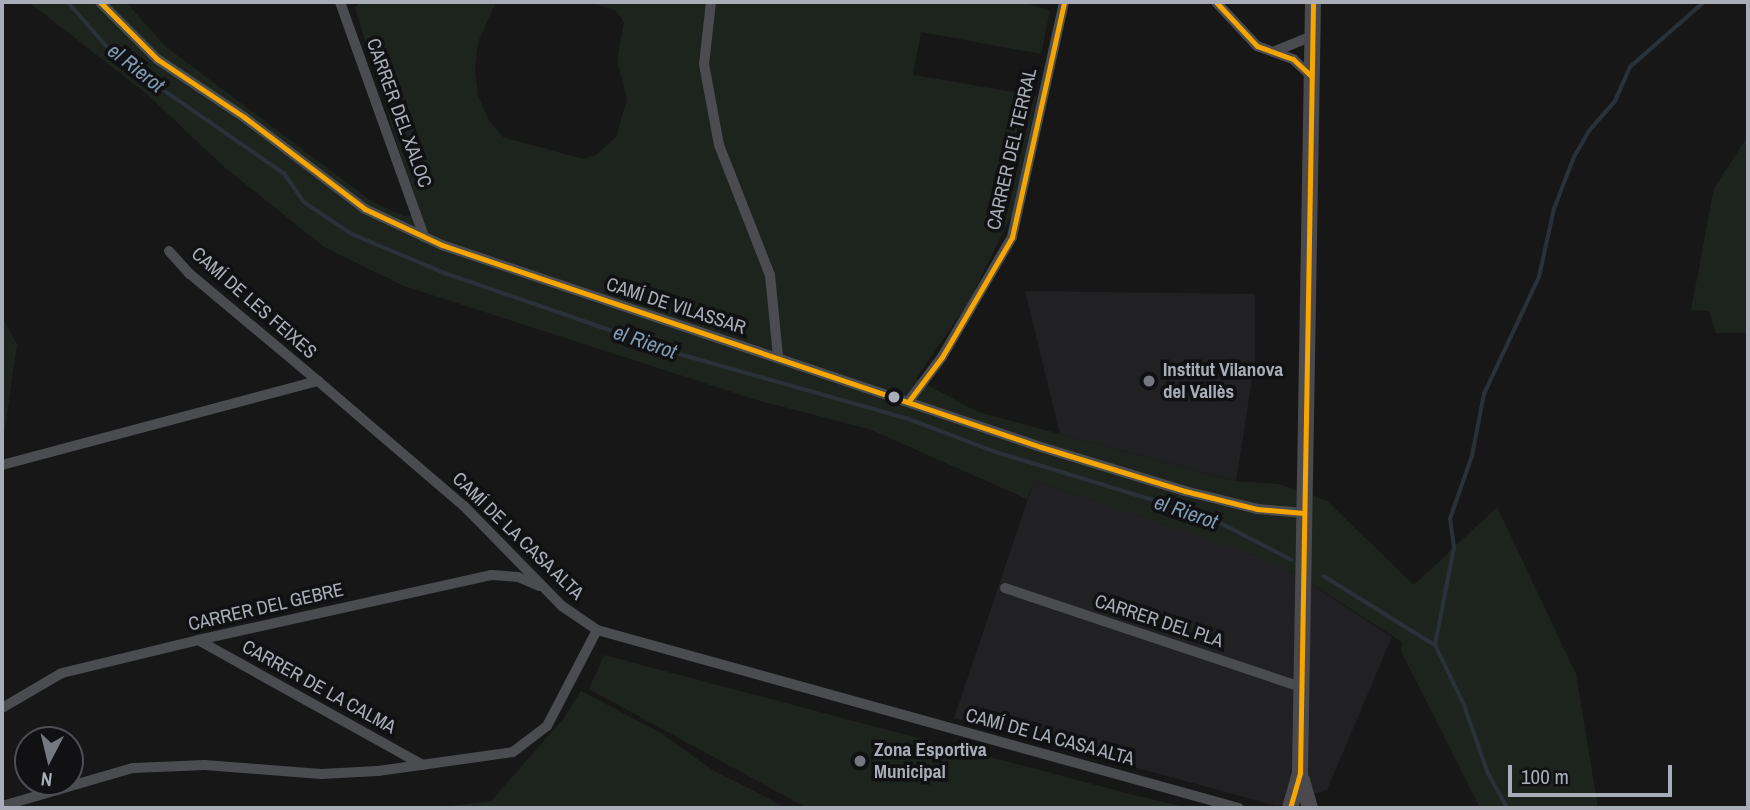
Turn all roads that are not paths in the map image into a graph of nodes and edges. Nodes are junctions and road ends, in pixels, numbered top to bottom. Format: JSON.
{"nodes":[{"id":1,"x":100,"y":2,"type":"edge"},
{"id":2,"x":340,"y":2,"type":"edge"},
{"id":3,"x":711,"y":2,"type":"edge"},
{"id":4,"x":1064,"y":2,"type":"edge"},
{"id":5,"x":1216,"y":2,"type":"edge"},
{"id":6,"x":1313,"y":2,"type":"edge"},
{"id":7,"x":1312,"y":36,"type":"junction"},
{"id":8,"x":1273,"y":52,"type":"junction"},
{"id":9,"x":1311,"y":76,"type":"junction"},
{"id":10,"x":424,"y":237,"type":"junction"},
{"id":11,"x":169,"y":251,"type":"dead end"},
{"id":12,"x":778,"y":357,"type":"junction"},
{"id":13,"x":318,"y":381,"type":"junction"},
{"id":14,"x":908,"y":402,"type":"junction"},
{"id":15,"x":2,"y":465,"type":"edge"},
{"id":16,"x":1304,"y":513,"type":"junction"},
{"id":17,"x":1005,"y":588,"type":"dead end"},
{"id":18,"x":545,"y":589,"type":"junction"},
{"id":19,"x":597,"y":630,"type":"junction"},
{"id":20,"x":198,"y":640,"type":"junction"},
{"id":21,"x":1301,"y":687,"type":"junction"},
{"id":22,"x":2,"y":708,"type":"edge"},
{"id":23,"x":423,"y":765,"type":"junction"},
{"id":24,"x":1300,"y":772,"type":"junction"},
{"id":25,"x":2,"y":806,"type":"edge"},
{"id":26,"x":1239,"y":808,"type":"edge"},
{"id":27,"x":1290,"y":808,"type":"edge"},
{"id":28,"x":1310,"y":808,"type":"edge"}],
"edges":[{"from":1,"to":10,"type":"street","name":"CAMÍ DE VILASSAR"},
{"from":2,"to":10,"type":"street","name":"CARRER DEL XALOC"},
{"from":3,"to":12,"type":"street"},
{"from":4,"to":14,"type":"street","name":"CARRER DEL TERRAL"},
{"from":5,"to":8,"type":"street"},
{"from":6,"to":7,"type":"main road"},
{"from":7,"to":8,"type":"street"},
{"from":7,"to":9,"type":"main road"},
{"from":8,"to":9,"type":"street"},
{"from":9,"to":16,"type":"main road"},
{"from":10,"to":12,"type":"street","name":"CAMÍ DE VILASSAR"},
{"from":11,"to":13,"type":"street","name":"CAMÍ DE LES FEIXES"},
{"from":12,"to":14,"type":"street","name":"CAMÍ DE VILASSAR"},
{"from":13,"to":15,"type":"street"},
{"from":13,"to":18,"type":"street","name":"CAMÍ DE LA CASA ALTA"},
{"from":14,"to":16,"type":"street","name":"CAMÍ DE VILASSAR"},
{"from":16,"to":21,"type":"main road"},
{"from":17,"to":21,"type":"street","name":"CARRER DEL PLA"},
{"from":18,"to":19,"type":"street","name":"CAMÍ DE LA CASA ALTA"},
{"from":18,"to":20,"type":"street","name":"CARRER DEL GEBRE"},
{"from":19,"to":23,"type":"street"},
{"from":19,"to":26,"type":"street","name":"CAMÍ DE LA CASA ALTA"},
{"from":20,"to":22,"type":"street","name":"CARRER DEL GEBRE"},
{"from":20,"to":23,"type":"street","name":"CARRER DE LA CALMA"},
{"from":21,"to":24,"type":"main road"},
{"from":23,"to":25,"type":"street"},
{"from":24,"to":27,"type":"main road"},
{"from":24,"to":28,"type":"main road"}]}
